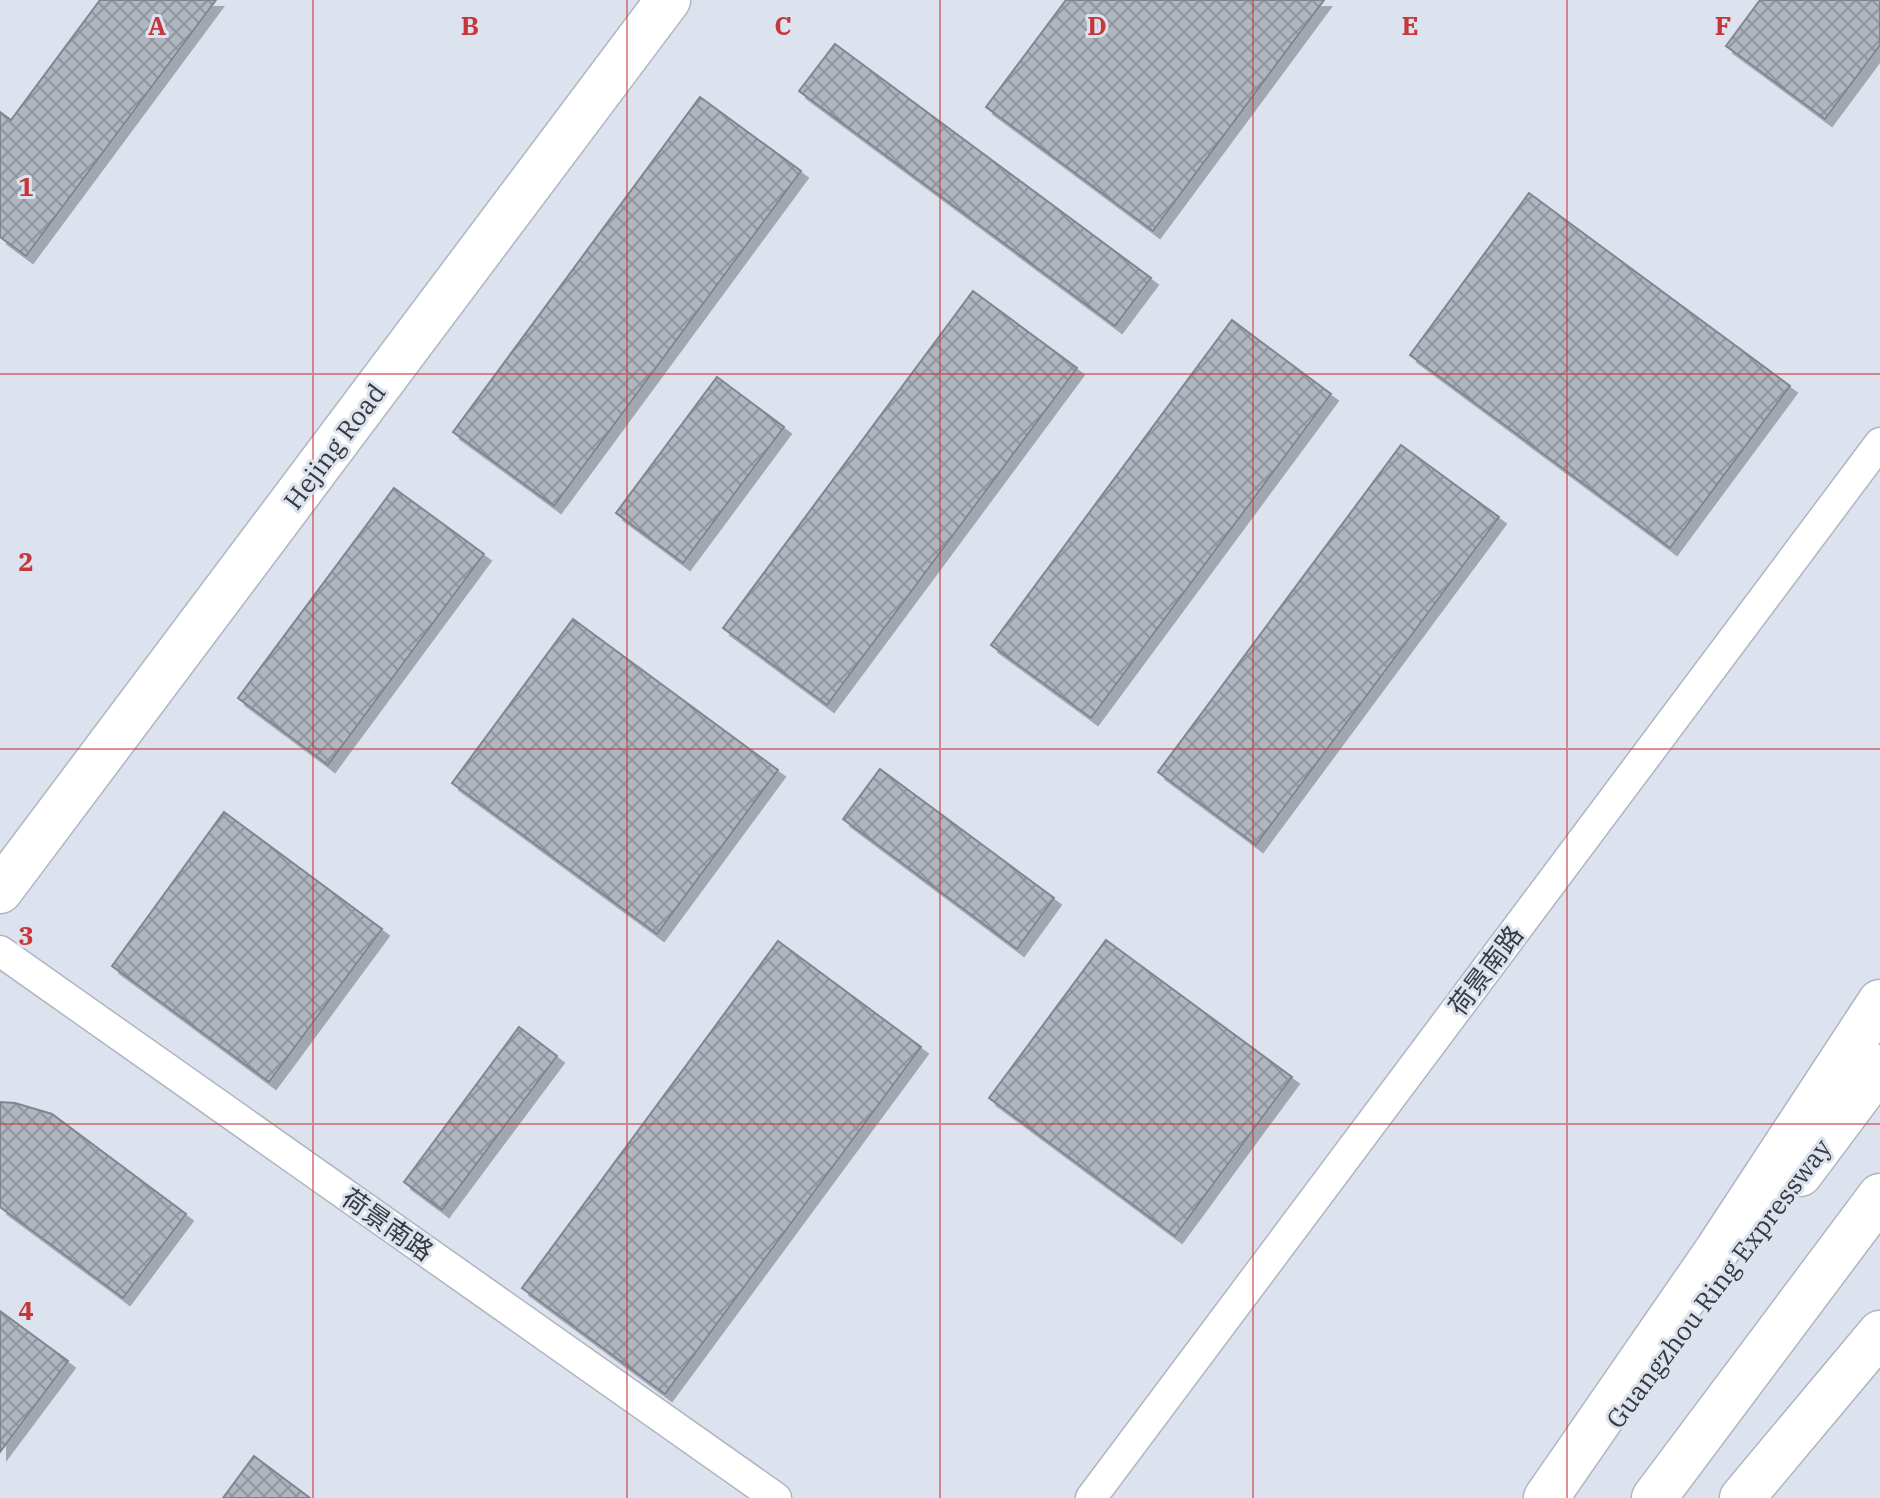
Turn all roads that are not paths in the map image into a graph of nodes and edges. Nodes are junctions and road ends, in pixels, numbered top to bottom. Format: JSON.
{"nodes":[{"id":1,"x":668,"y":0,"type":"edge"},
{"id":2,"x":1880,"y":443,"type":"edge"},
{"id":3,"x":0,"y":891,"type":"edge"},
{"id":4,"x":0,"y":951,"type":"edge"},
{"id":5,"x":1880,"y":1002,"type":"edge"},
{"id":6,"x":1880,"y":1067,"type":"edge"},
{"id":7,"x":1880,"y":1196,"type":"edge"},
{"id":8,"x":1880,"y":1333,"type":"edge"},
{"id":9,"x":776,"y":1498,"type":"edge"},
{"id":10,"x":1091,"y":1498,"type":"edge"},
{"id":11,"x":1546,"y":1498,"type":"edge"},
{"id":12,"x":1557,"y":1498,"type":"edge"},
{"id":13,"x":1654,"y":1498,"type":"edge"},
{"id":14,"x":1742,"y":1498,"type":"edge"}],
"edges":[{"from":1,"to":3,"type":"main road","name":"Hejing Road"},
{"from":2,"to":10,"type":"street","name":"荷景南路"},
{"from":4,"to":9,"type":"street","name":"荷景南路"},
{"from":5,"to":11,"type":"main road"},
{"from":6,"to":12,"type":"main road","name":"Guangzhou Ring Expressway"},
{"from":7,"to":13,"type":"main road"},
{"from":8,"to":14,"type":"main road"}]}
